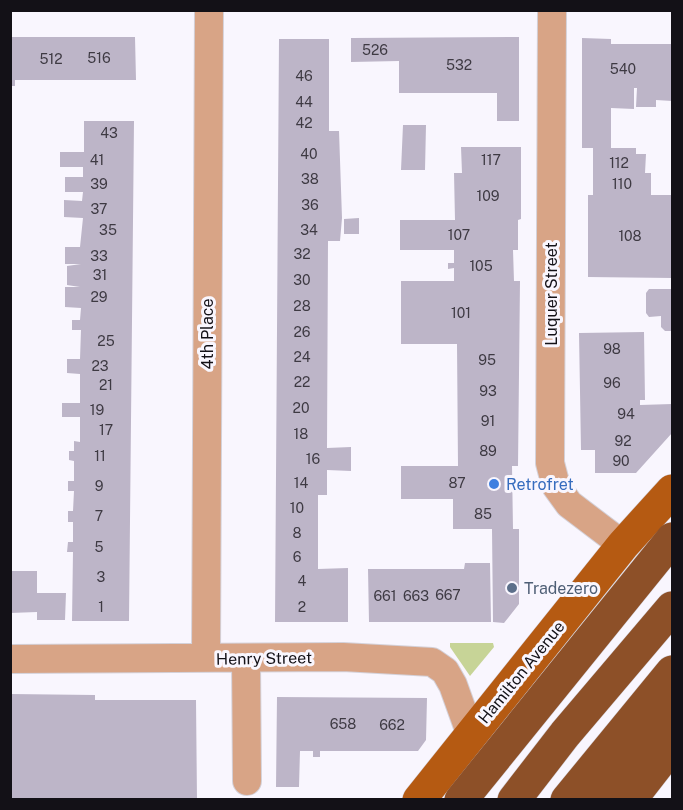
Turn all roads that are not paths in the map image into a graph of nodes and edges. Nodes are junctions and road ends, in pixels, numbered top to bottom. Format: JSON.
{"nodes":[{"id":1,"x":209,"y":10,"type":"edge"},
{"id":2,"x":552,"y":10,"type":"edge"},
{"id":3,"x":672,"y":491,"type":"edge"},
{"id":4,"x":672,"y":539,"type":"edge"},
{"id":5,"x":623,"y":545,"type":"junction"},
{"id":6,"x":672,"y":608,"type":"edge"},
{"id":7,"x":672,"y":638,"type":"edge"},
{"id":8,"x":206,"y":658,"type":"junction"},
{"id":9,"x":10,"y":659,"type":"edge"},
{"id":10,"x":246,"y":659,"type":"junction"},
{"id":11,"x":672,"y":672,"type":"edge"},
{"id":12,"x":672,"y":710,"type":"edge"},
{"id":13,"x":471,"y":735,"type":"junction"},
{"id":14,"x":672,"y":746,"type":"edge"},
{"id":15,"x":248,"y":781,"type":"dead end"},
{"id":16,"x":419,"y":800,"type":"edge"},
{"id":17,"x":461,"y":800,"type":"edge"},
{"id":18,"x":513,"y":800,"type":"edge"},
{"id":19,"x":539,"y":800,"type":"edge"},
{"id":20,"x":567,"y":800,"type":"edge"},
{"id":21,"x":597,"y":800,"type":"edge"},
{"id":22,"x":630,"y":800,"type":"edge"}],
"edges":[{"from":1,"to":8,"type":"street","name":"4th Place"},
{"from":2,"to":5,"type":"street","name":"Luquer Street"},
{"from":3,"to":5,"type":"main road","name":"Hamilton Avenue"},
{"from":4,"to":17,"type":"highway"},
{"from":5,"to":13,"type":"main road","name":"Hamilton Avenue"},
{"from":6,"to":18,"type":"highway"},
{"from":7,"to":19,"type":"highway"},
{"from":8,"to":9,"type":"street","name":"Henry Street"},
{"from":8,"to":10,"type":"street","name":"Henry Street"},
{"from":10,"to":13,"type":"street","name":"Henry Street"},
{"from":10,"to":15,"type":"street"},
{"from":11,"to":20,"type":"highway"},
{"from":12,"to":21,"type":"highway"},
{"from":13,"to":16,"type":"main road","name":"Hamilton Avenue"},
{"from":14,"to":22,"type":"highway"}]}
